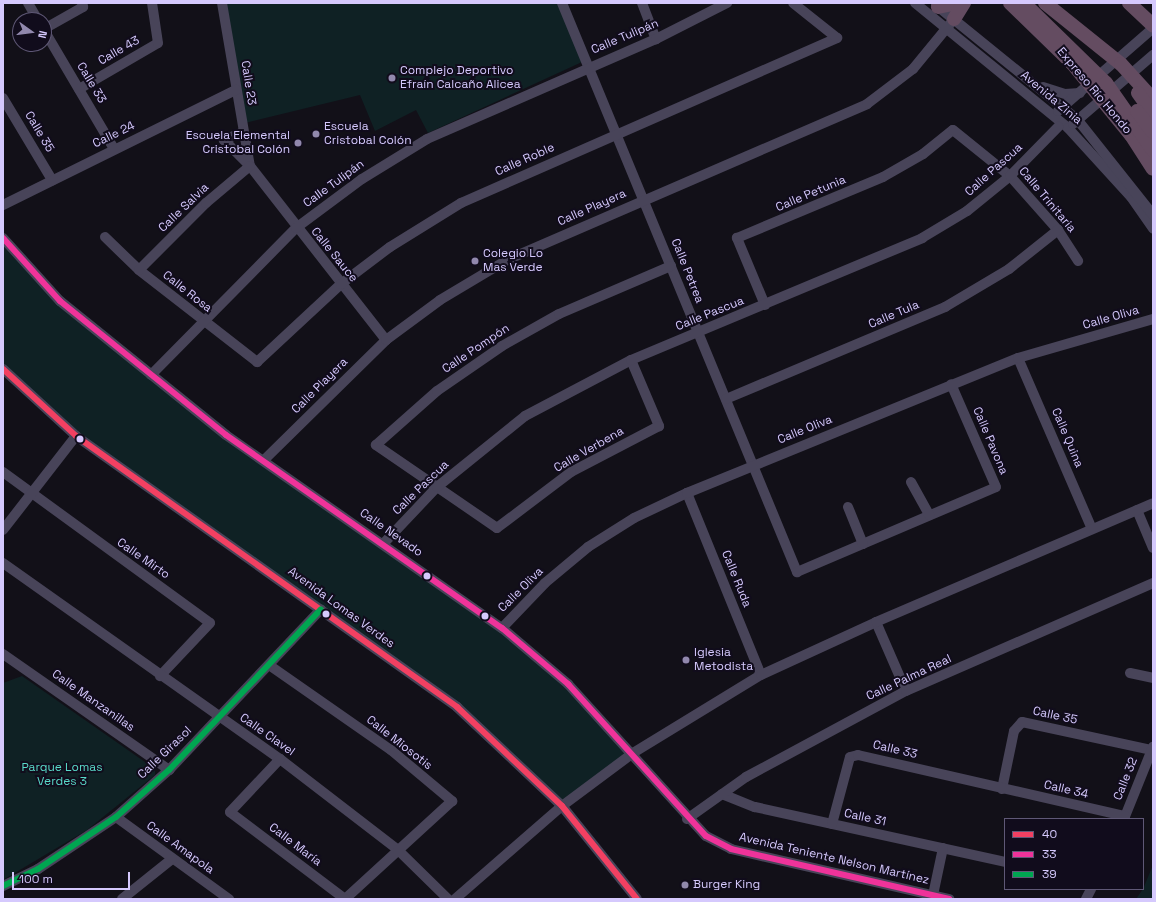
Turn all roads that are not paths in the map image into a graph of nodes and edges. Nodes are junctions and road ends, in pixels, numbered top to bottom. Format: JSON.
{"nodes":[{"id":1,"x":28,"y":3,"type":"edge"},
{"id":2,"x":82,"y":3,"type":"edge"},
{"id":3,"x":152,"y":3,"type":"edge"},
{"id":4,"x":222,"y":3,"type":"edge"},
{"id":5,"x":562,"y":3,"type":"edge"},
{"id":6,"x":642,"y":3,"type":"edge"},
{"id":7,"x":727,"y":3,"type":"edge"},
{"id":8,"x":793,"y":3,"type":"edge"},
{"id":9,"x":914,"y":3,"type":"edge"},
{"id":10,"x":957,"y":3,"type":"edge"},
{"id":11,"x":964,"y":3,"type":"edge"},
{"id":12,"x":1010,"y":3,"type":"edge"},
{"id":13,"x":1024,"y":3,"type":"edge"},
{"id":14,"x":1045,"y":3,"type":"edge"},
{"id":15,"x":1060,"y":3,"type":"edge"},
{"id":16,"x":1129,"y":3,"type":"edge"},
{"id":17,"x":936,"y":5,"type":"edge"},
{"id":18,"x":33,"y":12,"type":"edge"},
{"id":19,"x":950,"y":24,"type":"junction"},
{"id":20,"x":52,"y":25,"type":"edge"},
{"id":21,"x":1153,"y":25,"type":"edge"},
{"id":22,"x":1153,"y":28,"type":"edge"},
{"id":23,"x":656,"y":39,"type":"junction"},
{"id":24,"x":1098,"y":39,"type":"junction"},
{"id":25,"x":52,"y":43,"type":"edge"},
{"id":26,"x":1153,"y":55,"type":"edge"},
{"id":27,"x":1075,"y":58,"type":"junction"},
{"id":28,"x":588,"y":67,"type":"junction"},
{"id":29,"x":1030,"y":82,"type":"junction"},
{"id":30,"x":1122,"y":82,"type":"junction"},
{"id":31,"x":79,"y":89,"type":"junction"},
{"id":32,"x":236,"y":90,"type":"junction"},
{"id":33,"x":1151,"y":91,"type":"edge"},
{"id":34,"x":1080,"y":93,"type":"junction"},
{"id":35,"x":3,"y":98,"type":"edge"},
{"id":36,"x":1063,"y":107,"type":"junction"},
{"id":37,"x":1091,"y":107,"type":"junction"},
{"id":38,"x":1122,"y":113,"type":"junction"},
{"id":39,"x":1153,"y":114,"type":"edge"},
{"id":40,"x":1054,"y":116,"type":"junction"},
{"id":41,"x":1077,"y":119,"type":"junction"},
{"id":42,"x":1063,"y":127,"type":"junction"},
{"id":43,"x":953,"y":130,"type":"joint"},
{"id":44,"x":243,"y":132,"type":"junction"},
{"id":45,"x":1153,"y":132,"type":"edge"},
{"id":46,"x":616,"y":133,"type":"junction"},
{"id":47,"x":1094,"y":140,"type":"junction"},
{"id":48,"x":114,"y":149,"type":"junction"},
{"id":49,"x":1153,"y":150,"type":"edge"},
{"id":50,"x":250,"y":166,"type":"junction"},
{"id":51,"x":1153,"y":169,"type":"edge"},
{"id":52,"x":1010,"y":176,"type":"junction"},
{"id":53,"x":52,"y":180,"type":"junction"},
{"id":54,"x":643,"y":200,"type":"junction"},
{"id":55,"x":3,"y":205,"type":"edge"},
{"id":56,"x":1153,"y":215,"type":"edge"},
{"id":57,"x":296,"y":228,"type":"junction"},
{"id":58,"x":1153,"y":229,"type":"edge"},
{"id":59,"x":1058,"y":230,"type":"junction"},
{"id":60,"x":105,"y":236,"type":"dead end"},
{"id":61,"x":3,"y":238,"type":"edge"},
{"id":62,"x":1078,"y":261,"type":"dead end"},
{"id":63,"x":671,"y":266,"type":"junction"},
{"id":64,"x":139,"y":270,"type":"junction"},
{"id":65,"x":341,"y":284,"type":"junction"},
{"id":66,"x":765,"y":305,"type":"junction"},
{"id":67,"x":1153,"y":319,"type":"edge"},
{"id":68,"x":204,"y":322,"type":"junction"},
{"id":69,"x":698,"y":333,"type":"junction"},
{"id":70,"x":386,"y":340,"type":"junction"},
{"id":71,"x":1018,"y":358,"type":"junction"},
{"id":72,"x":631,"y":360,"type":"junction"},
{"id":73,"x":257,"y":362,"type":"joint"},
{"id":74,"x":3,"y":369,"type":"edge"},
{"id":75,"x":151,"y":375,"type":"junction"},
{"id":76,"x":951,"y":384,"type":"junction"},
{"id":77,"x":726,"y":399,"type":"junction"},
{"id":78,"x":76,"y":436,"type":"junction"},
{"id":79,"x":264,"y":460,"type":"junction"},
{"id":80,"x":753,"y":465,"type":"junction"},
{"id":81,"x":3,"y":472,"type":"edge"},
{"id":82,"x":911,"y":482,"type":"dead end"},
{"id":83,"x":437,"y":487,"type":"junction"},
{"id":84,"x":686,"y":493,"type":"junction"},
{"id":85,"x":31,"y":496,"type":"junction"},
{"id":86,"x":1153,"y":503,"type":"edge"},
{"id":87,"x":848,"y":507,"type":"dead end"},
{"id":88,"x":1137,"y":510,"type":"junction"},
{"id":89,"x":929,"y":516,"type":"junction"},
{"id":90,"x":1092,"y":529,"type":"junction"},
{"id":91,"x":3,"y":530,"type":"edge"},
{"id":92,"x":384,"y":543,"type":"junction"},
{"id":93,"x":863,"y":544,"type":"junction"},
{"id":94,"x":1153,"y":548,"type":"edge"},
{"id":95,"x":3,"y":563,"type":"edge"},
{"id":96,"x":797,"y":572,"type":"joint"},
{"id":97,"x":1153,"y":583,"type":"edge"},
{"id":98,"x":321,"y":609,"type":"junction"},
{"id":99,"x":876,"y":622,"type":"junction"},
{"id":100,"x":502,"y":628,"type":"junction"},
{"id":101,"x":3,"y":654,"type":"edge"},
{"id":102,"x":269,"y":665,"type":"junction"},
{"id":103,"x":1130,"y":673,"type":"dead end"},
{"id":104,"x":761,"y":675,"type":"junction"},
{"id":105,"x":160,"y":676,"type":"junction"},
{"id":106,"x":1153,"y":678,"type":"edge"},
{"id":107,"x":906,"y":691,"type":"junction"},
{"id":108,"x":219,"y":717,"type":"junction"},
{"id":109,"x":1153,"y":748,"type":"edge"},
{"id":110,"x":633,"y":753,"type":"junction"},
{"id":111,"x":280,"y":759,"type":"junction"},
{"id":112,"x":169,"y":770,"type":"junction"},
{"id":113,"x":1002,"y":789,"type":"junction"},
{"id":114,"x":722,"y":794,"type":"junction"},
{"id":115,"x":562,"y":806,"type":"junction"},
{"id":116,"x":116,"y":816,"type":"junction"},
{"id":117,"x":1125,"y":818,"type":"edge"},
{"id":118,"x":687,"y":819,"type":"junction"},
{"id":119,"x":832,"y":824,"type":"junction"},
{"id":120,"x":943,"y":848,"type":"junction"},
{"id":121,"x":398,"y":850,"type":"junction"},
{"id":122,"x":172,"y":860,"type":"junction"},
{"id":123,"x":1004,"y":862,"type":"edge"},
{"id":124,"x":3,"y":886,"type":"edge"},
{"id":125,"x":1090,"y":890,"type":"edge"},
{"id":126,"x":933,"y":895,"type":"junction"},
{"id":127,"x":122,"y":899,"type":"edge"},
{"id":128,"x":229,"y":899,"type":"edge"},
{"id":129,"x":448,"y":899,"type":"edge"},
{"id":130,"x":455,"y":899,"type":"edge"},
{"id":131,"x":637,"y":899,"type":"edge"},
{"id":132,"x":949,"y":899,"type":"edge"},
{"id":133,"x":1086,"y":899,"type":"edge"}],
"edges":[{"from":1,"to":18,"type":"street"},
{"from":2,"to":20,"type":"street"},
{"from":3,"to":31,"type":"street","name":"Calle 43"},
{"from":4,"to":32,"type":"street","name":"Calle 23"},
{"from":5,"to":28,"type":"street","name":"Calle Petrea"},
{"from":6,"to":23,"type":"street"},
{"from":7,"to":23,"type":"street","name":"Calle Tulipán"},
{"from":8,"to":46,"type":"street","name":"Calle Roble"},
{"from":9,"to":19,"type":"street","name":"Avenida Zinia"},
{"from":10,"to":17,"type":"highway"},
{"from":11,"to":19,"type":"highway"},
{"from":12,"to":27,"type":"highway","name":"Expreso Río Hondo"},
{"from":13,"to":27,"type":"highway"},
{"from":14,"to":24,"type":"highway"},
{"from":15,"to":24,"type":"highway"},
{"from":16,"to":21,"type":"highway"},
{"from":17,"to":19,"type":"street","name":"Avenida Zinia"},
{"from":19,"to":29,"type":"street","name":"Avenida Zinia"},
{"from":19,"to":40,"type":"street","name":"Avenida Zinia"},
{"from":19,"to":54,"type":"street","name":"Calle Playera"},
{"from":22,"to":34,"type":"street"},
{"from":23,"to":28,"type":"street","name":"Calle Tulipán"},
{"from":24,"to":33,"type":"highway"},
{"from":25,"to":31,"type":"street","name":"Calle 33"},
{"from":26,"to":30,"type":"street","name":"Calle Pascua"},
{"from":27,"to":38,"type":"highway","name":"Expreso Río Hondo"},
{"from":28,"to":46,"type":"street","name":"Calle Petrea"},
{"from":28,"to":57,"type":"street","name":"Calle Tulipán"},
{"from":29,"to":34,"type":"street"},
{"from":29,"to":36,"type":"street","name":"Avenida Zinia"},
{"from":30,"to":37,"type":"street","name":"Calle Pascua"},
{"from":30,"to":39,"type":"highway"},
{"from":30,"to":45,"type":"highway"},
{"from":31,"to":48,"type":"street","name":"Calle 33"},
{"from":32,"to":44,"type":"street","name":"Calle 23"},
{"from":32,"to":48,"type":"street","name":"Calle 24"},
{"from":34,"to":36,"type":"street"},
{"from":35,"to":53,"type":"street","name":"Calle 35"},
{"from":36,"to":40,"type":"street"},
{"from":36,"to":41,"type":"street","name":"Avenida Zinia"},
{"from":37,"to":41,"type":"street","name":"Calle Pascua"},
{"from":37,"to":47,"type":"street"},
{"from":38,"to":49,"type":"highway"},
{"from":38,"to":51,"type":"highway","name":"Expreso Río Hondo"},
{"from":40,"to":42,"type":"street","name":"Avenida Zinia"},
{"from":41,"to":42,"type":"street","name":"Calle Pascua"},
{"from":41,"to":47,"type":"street","name":"Avenida Zinia"},
{"from":42,"to":52,"type":"street","name":"Calle Pascua"},
{"from":42,"to":58,"type":"street","name":"Avenida Zinia"},
{"from":43,"to":52,"type":"street","name":"Calle Trinitaria"},
{"from":43,"to":66,"type":"street","name":"Calle Petunia"},
{"from":44,"to":50,"type":"street","name":"Calle 23"},
{"from":44,"to":50,"type":"street","name":"Calle Sauce"},
{"from":46,"to":54,"type":"street","name":"Calle Petrea"},
{"from":46,"to":65,"type":"street","name":"Calle Roble"},
{"from":47,"to":56,"type":"street","name":"Avenida Zinia"},
{"from":48,"to":53,"type":"street","name":"Calle 24"},
{"from":50,"to":57,"type":"street","name":"Calle Sauce"},
{"from":50,"to":64,"type":"street","name":"Calle Salvia"},
{"from":52,"to":59,"type":"street","name":"Calle Trinitaria"},
{"from":52,"to":66,"type":"street","name":"Calle Pascua"},
{"from":53,"to":55,"type":"street","name":"Calle 24"},
{"from":54,"to":63,"type":"street","name":"Calle Petrea"},
{"from":54,"to":70,"type":"street","name":"Calle Playera"},
{"from":57,"to":65,"type":"street","name":"Calle Sauce"},
{"from":57,"to":68,"type":"street","name":"Calle Tulipán"},
{"from":59,"to":62,"type":"street","name":"Calle Trinitaria"},
{"from":59,"to":77,"type":"street","name":"Calle Tula"},
{"from":60,"to":64,"type":"street","name":"Calle Rosa"},
{"from":61,"to":75,"type":"street","name":"Calle Nevado"},
{"from":63,"to":69,"type":"street","name":"Calle Petrea"},
{"from":63,"to":83,"type":"street","name":"Calle Pompón"},
{"from":64,"to":68,"type":"street","name":"Calle Rosa"},
{"from":65,"to":70,"type":"street","name":"Calle Sauce"},
{"from":65,"to":73,"type":"street","name":"Calle Roble"},
{"from":66,"to":69,"type":"street","name":"Calle Pascua"},
{"from":67,"to":71,"type":"street","name":"Calle Oliva"},
{"from":68,"to":73,"type":"street","name":"Calle Rosa"},
{"from":68,"to":75,"type":"street","name":"Calle Tulipán"},
{"from":69,"to":72,"type":"street","name":"Calle Pascua"},
{"from":69,"to":77,"type":"street","name":"Calle Petrea"},
{"from":70,"to":79,"type":"street","name":"Calle Playera"},
{"from":71,"to":76,"type":"street","name":"Calle Oliva"},
{"from":71,"to":90,"type":"street","name":"Calle Quina"},
{"from":72,"to":83,"type":"street","name":"Calle Pascua"},
{"from":72,"to":83,"type":"street","name":"Calle Verbena"},
{"from":74,"to":78,"type":"street","name":"Avenida Lomas Verdes"},
{"from":75,"to":79,"type":"street","name":"Calle Nevado"},
{"from":76,"to":80,"type":"street","name":"Calle Oliva"},
{"from":76,"to":89,"type":"street","name":"Calle Pavona"},
{"from":77,"to":80,"type":"street","name":"Calle Petrea"},
{"from":78,"to":85,"type":"street"},
{"from":78,"to":98,"type":"street","name":"Avenida Lomas Verdes"},
{"from":79,"to":92,"type":"street","name":"Calle Nevado"},
{"from":80,"to":84,"type":"street","name":"Calle Oliva"},
{"from":80,"to":96,"type":"street","name":"Calle Petrea"},
{"from":81,"to":85,"type":"street","name":"Calle Mirto"},
{"from":82,"to":89,"type":"street"},
{"from":83,"to":92,"type":"street","name":"Calle Pascua"},
{"from":84,"to":100,"type":"street","name":"Calle Oliva"},
{"from":84,"to":104,"type":"street","name":"Calle Ruda"},
{"from":85,"to":91,"type":"street"},
{"from":85,"to":105,"type":"street","name":"Calle Mirto"},
{"from":86,"to":88,"type":"street"},
{"from":87,"to":93,"type":"street"},
{"from":88,"to":90,"type":"street"},
{"from":88,"to":94,"type":"street"},
{"from":89,"to":93,"type":"street","name":"Calle Pavona"},
{"from":90,"to":99,"type":"street"},
{"from":92,"to":100,"type":"street","name":"Calle Nevado"},
{"from":93,"to":96,"type":"street","name":"Calle Pavona"},
{"from":95,"to":105,"type":"street","name":"Calle Clavel"},
{"from":97,"to":107,"type":"street","name":"Calle Palma Real"},
{"from":98,"to":102,"type":"street","name":"Calle Girasol"},
{"from":98,"to":115,"type":"street","name":"Avenida Lomas Verdes"},
{"from":99,"to":104,"type":"street"},
{"from":99,"to":107,"type":"street"},
{"from":100,"to":110,"type":"street","name":"Calle Nevado"},
{"from":101,"to":112,"type":"street","name":"Calle Manzanillas"},
{"from":102,"to":108,"type":"street","name":"Calle Girasol"},
{"from":102,"to":121,"type":"street","name":"Calle Miosotis"},
{"from":103,"to":106,"type":"street"},
{"from":104,"to":110,"type":"street"},
{"from":105,"to":108,"type":"street","name":"Calle Clavel"},
{"from":107,"to":114,"type":"street","name":"Calle Palma Real"},
{"from":108,"to":111,"type":"street","name":"Calle Clavel"},
{"from":108,"to":112,"type":"street","name":"Calle Girasol"},
{"from":109,"to":113,"type":"street","name":"Calle 35"},
{"from":109,"to":117,"type":"street","name":"Calle 32"},
{"from":110,"to":115,"type":"street"},
{"from":110,"to":118,"type":"street","name":"Avenida Teniente Nelson Martínez"},
{"from":111,"to":121,"type":"street","name":"Calle Clavel"},
{"from":111,"to":121,"type":"street","name":"Calle María"},
{"from":112,"to":116,"type":"street","name":"Calle Girasol"},
{"from":113,"to":117,"type":"street","name":"Calle 34"},
{"from":113,"to":119,"type":"street","name":"Calle 33"},
{"from":114,"to":118,"type":"street","name":"Calle Palma Real"},
{"from":114,"to":119,"type":"street","name":"Calle 31"},
{"from":115,"to":130,"type":"street"},
{"from":115,"to":131,"type":"street","name":"Avenida Lomas Verdes"},
{"from":116,"to":122,"type":"street","name":"Calle Amapola"},
{"from":116,"to":124,"type":"street","name":"Calle Girasol"},
{"from":118,"to":126,"type":"street","name":"Avenida Teniente Nelson Martínez"},
{"from":119,"to":120,"type":"street","name":"Calle 31"},
{"from":120,"to":123,"type":"street","name":"Calle 31"},
{"from":120,"to":126,"type":"street"},
{"from":121,"to":129,"type":"street","name":"Calle Clavel"},
{"from":122,"to":127,"type":"street"},
{"from":122,"to":128,"type":"street","name":"Calle Amapola"},
{"from":125,"to":133,"type":"street"},
{"from":126,"to":132,"type":"street","name":"Avenida Teniente Nelson Martínez"}]}
